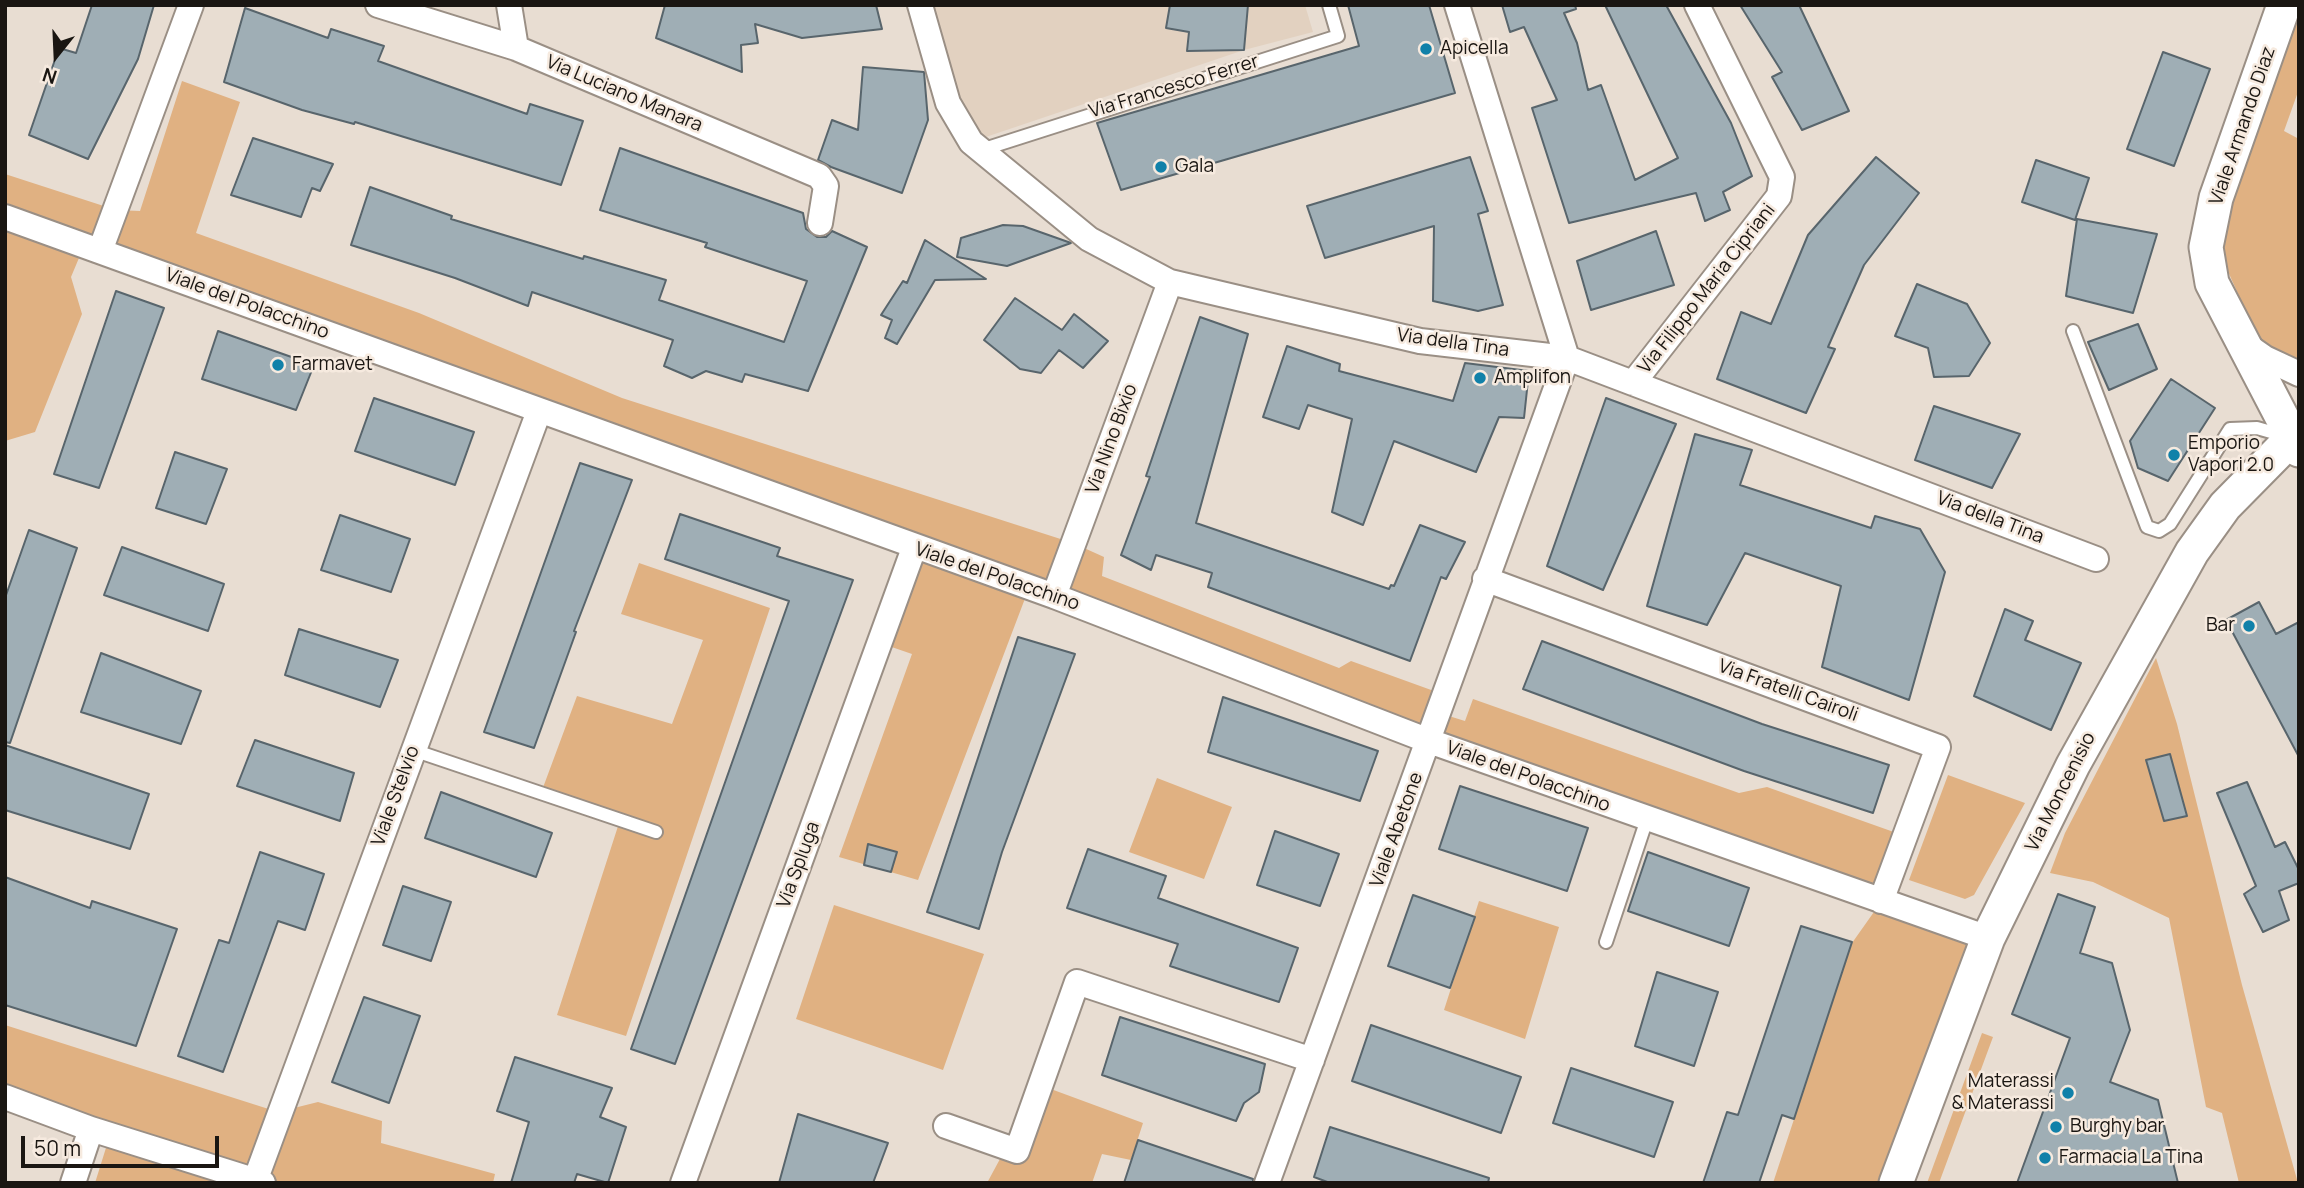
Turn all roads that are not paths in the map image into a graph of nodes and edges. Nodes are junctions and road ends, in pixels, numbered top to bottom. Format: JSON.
{"nodes":[{"id":1,"x":191,"y":5,"type":"edge"},
{"id":2,"x":378,"y":5,"type":"edge"},
{"id":3,"x":509,"y":5,"type":"edge"},
{"id":4,"x":920,"y":5,"type":"edge"},
{"id":5,"x":1329,"y":5,"type":"edge"},
{"id":6,"x":1457,"y":5,"type":"edge"},
{"id":7,"x":1697,"y":5,"type":"edge"},
{"id":8,"x":2284,"y":5,"type":"edge"},
{"id":9,"x":516,"y":48,"type":"junction"},
{"id":10,"x":981,"y":150,"type":"junction"},
{"id":11,"x":5,"y":217,"type":"edge"},
{"id":12,"x":820,"y":223,"type":"dead end"},
{"id":13,"x":100,"y":251,"type":"junction"},
{"id":14,"x":1170,"y":282,"type":"junction"},
{"id":15,"x":2073,"y":331,"type":"dead end"},
{"id":16,"x":2239,"y":340,"type":"junction"},
{"id":17,"x":1567,"y":358,"type":"junction"},
{"id":18,"x":2299,"y":374,"type":"edge"},
{"id":19,"x":1633,"y":383,"type":"junction"},
{"id":20,"x":539,"y":411,"type":"junction"},
{"id":21,"x":2294,"y":427,"type":"edge"},
{"id":22,"x":914,"y":548,"type":"junction"},
{"id":23,"x":2096,"y":559,"type":"dead end"},
{"id":24,"x":1485,"y":579,"type":"junction"},
{"id":25,"x":1054,"y":596,"type":"junction"},
{"id":26,"x":1429,"y":741,"type":"junction"},
{"id":27,"x":413,"y":750,"type":"junction"},
{"id":28,"x":1647,"y":819,"type":"junction"},
{"id":29,"x":656,"y":832,"type":"dead end"},
{"id":30,"x":1881,"y":901,"type":"junction"},
{"id":31,"x":1989,"y":939,"type":"junction"},
{"id":32,"x":1606,"y":942,"type":"dead end"},
{"id":33,"x":1312,"y":1060,"type":"junction"},
{"id":34,"x":5,"y":1097,"type":"edge"},
{"id":35,"x":946,"y":1126,"type":"dead end"},
{"id":36,"x":91,"y":1129,"type":"junction"},
{"id":37,"x":259,"y":1182,"type":"edge"},
{"id":38,"x":74,"y":1183,"type":"edge"},
{"id":39,"x":683,"y":1183,"type":"edge"},
{"id":40,"x":1267,"y":1183,"type":"edge"},
{"id":41,"x":1896,"y":1183,"type":"edge"}],
"edges":[{"from":1,"to":13,"type":"street"},
{"from":2,"to":9,"type":"street","name":"Via Luciano Manara"},
{"from":3,"to":9,"type":"street"},
{"from":4,"to":10,"type":"street","name":"Via della Tina"},
{"from":5,"to":10,"type":"lane","name":"Via Francesco Ferrer"},
{"from":6,"to":17,"type":"street"},
{"from":7,"to":19,"type":"street","name":"Via Filippo Maria Cipriani"},
{"from":8,"to":16,"type":"main road","name":"Viale Armando Diaz"},
{"from":9,"to":12,"type":"street","name":"Via Luciano Manara"},
{"from":10,"to":14,"type":"street","name":"Via della Tina"},
{"from":11,"to":13,"type":"street","name":"Viale del Polacchino"},
{"from":13,"to":20,"type":"street","name":"Viale del Polacchino"},
{"from":14,"to":17,"type":"street","name":"Via della Tina"},
{"from":14,"to":25,"type":"street","name":"Via Nino Bixio"},
{"from":15,"to":21,"type":"lane"},
{"from":16,"to":18,"type":"street"},
{"from":16,"to":21,"type":"main road","name":"Viale Armando Diaz"},
{"from":17,"to":19,"type":"street","name":"Via della Tina"},
{"from":17,"to":24,"type":"street","name":"Viale Abetone"},
{"from":19,"to":23,"type":"street","name":"Via della Tina"},
{"from":20,"to":22,"type":"street","name":"Viale del Polacchino"},
{"from":20,"to":27,"type":"street","name":"Viale Stelvio"},
{"from":21,"to":31,"type":"main road","name":"Via Moncenisio"},
{"from":22,"to":25,"type":"street","name":"Viale del Polacchino"},
{"from":22,"to":39,"type":"street","name":"Via Spluga"},
{"from":24,"to":26,"type":"street","name":"Viale Abetone"},
{"from":24,"to":30,"type":"street","name":"Via Fratelli Cairoli"},
{"from":25,"to":26,"type":"street","name":"Viale del Polacchino"},
{"from":26,"to":28,"type":"street","name":"Viale del Polacchino"},
{"from":26,"to":33,"type":"street","name":"Viale Abetone"},
{"from":27,"to":29,"type":"lane"},
{"from":27,"to":37,"type":"street","name":"Viale Stelvio"},
{"from":28,"to":30,"type":"street","name":"Viale del Polacchino"},
{"from":28,"to":32,"type":"lane"},
{"from":30,"to":31,"type":"street","name":"Viale del Polacchino"},
{"from":31,"to":41,"type":"main road","name":"Via Moncenisio"},
{"from":33,"to":35,"type":"street"},
{"from":33,"to":40,"type":"street","name":"Viale Abetone"},
{"from":34,"to":36,"type":"street"},
{"from":36,"to":37,"type":"street"},
{"from":36,"to":38,"type":"street"}]}
